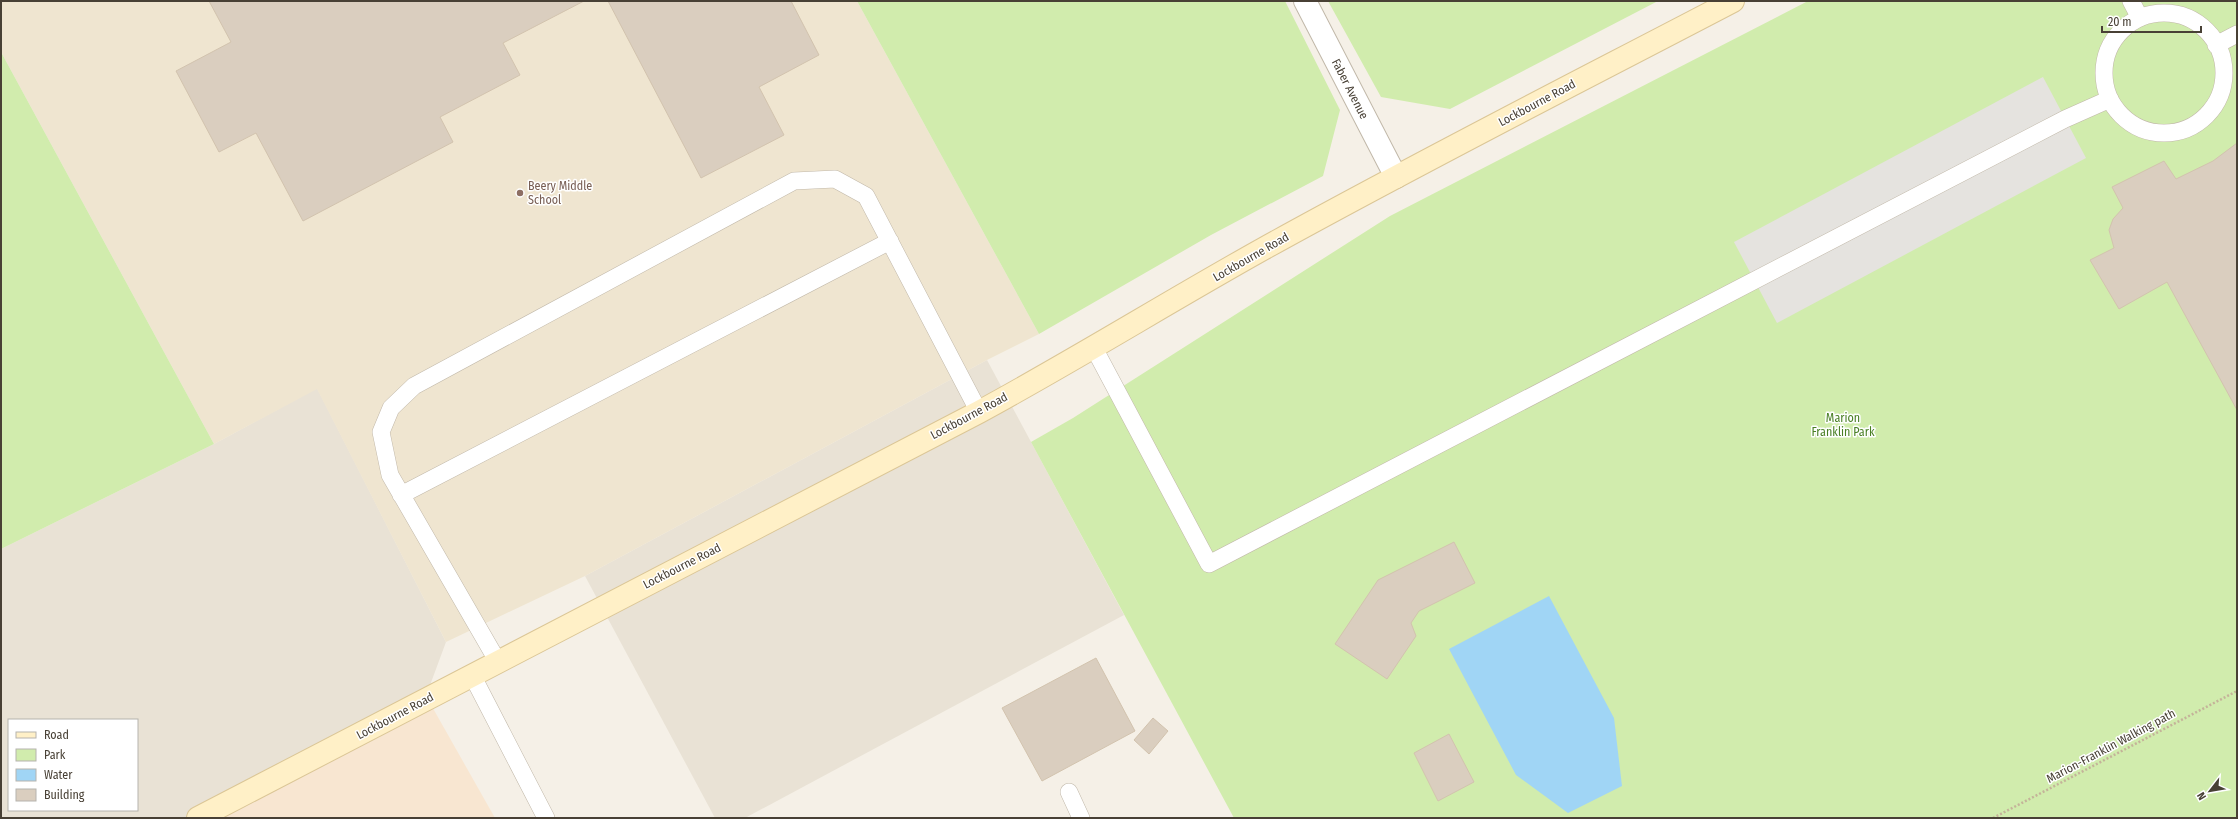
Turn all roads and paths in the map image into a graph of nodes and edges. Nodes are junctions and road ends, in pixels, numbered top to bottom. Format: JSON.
{"nodes":[{"id":1,"x":1305,"y":1,"type":"edge"},
{"id":2,"x":1733,"y":1,"type":"edge"},
{"id":3,"x":2131,"y":1,"type":"edge"},
{"id":4,"x":2140,"y":18,"type":"junction"},
{"id":5,"x":2237,"y":34,"type":"edge"},
{"id":6,"x":2216,"y":45,"type":"junction"},
{"id":7,"x":2110,"y":99,"type":"junction"},
{"id":8,"x":1396,"y":177,"type":"junction"},
{"id":9,"x":890,"y":241,"type":"junction"},
{"id":10,"x":1094,"y":348,"type":"junction"},
{"id":11,"x":978,"y":412,"type":"junction"},
{"id":12,"x":401,"y":495,"type":"junction"},
{"id":13,"x":498,"y":662,"type":"junction"},
{"id":14,"x":472,"y":675,"type":"junction"},
{"id":15,"x":2237,"y":691,"type":"edge"},
{"id":16,"x":1069,"y":792,"type":"dead end"},
{"id":17,"x":198,"y":818,"type":"edge"},
{"id":18,"x":546,"y":818,"type":"edge"},
{"id":19,"x":1080,"y":818,"type":"edge"},
{"id":20,"x":1993,"y":818,"type":"edge"}],
"edges":[{"from":1,"to":8,"type":"street","name":"Faber Avenue"},
{"from":2,"to":8,"type":"main road","name":"Lockbourne Road"},
{"from":3,"to":4,"type":"lane"},
{"from":4,"to":6,"type":"lane"},
{"from":4,"to":7,"type":"lane"},
{"from":5,"to":6,"type":"lane"},
{"from":6,"to":7,"type":"lane"},
{"from":7,"to":10,"type":"lane"},
{"from":8,"to":10,"type":"main road","name":"Lockbourne Road"},
{"from":9,"to":11,"type":"lane"},
{"from":9,"to":12,"type":"lane"},
{"from":9,"to":12,"type":"lane"},
{"from":10,"to":11,"type":"main road","name":"Lockbourne Road"},
{"from":11,"to":13,"type":"main road","name":"Lockbourne Road"},
{"from":12,"to":13,"type":"lane"},
{"from":13,"to":14,"type":"main road","name":"Lockbourne Road"},
{"from":14,"to":17,"type":"main road","name":"Lockbourne Road"},
{"from":14,"to":18,"type":"lane"},
{"from":15,"to":20,"type":"path","name":"Marion-Franklin Walking path"},
{"from":16,"to":19,"type":"lane"}]}
